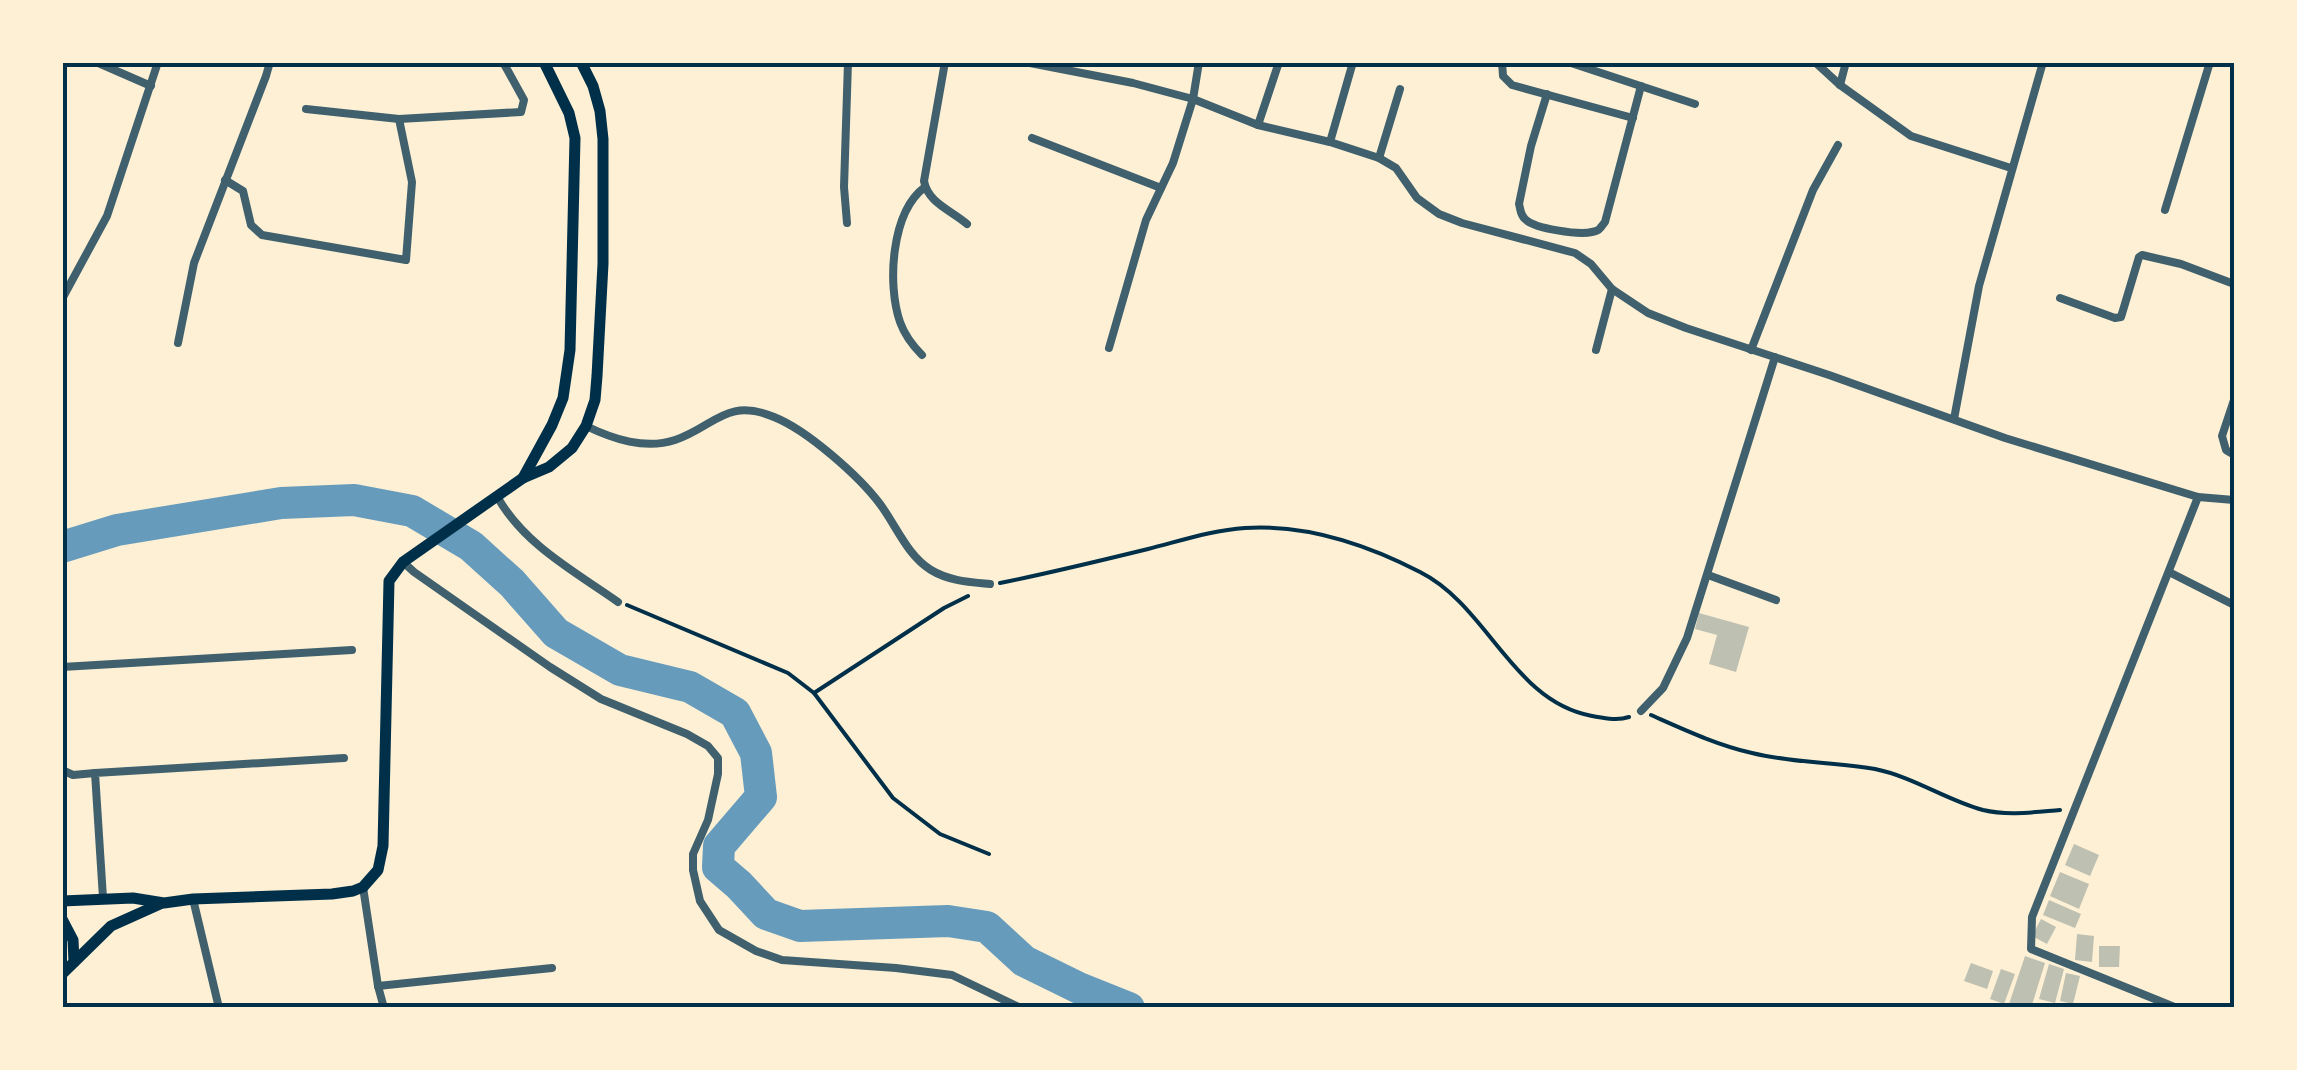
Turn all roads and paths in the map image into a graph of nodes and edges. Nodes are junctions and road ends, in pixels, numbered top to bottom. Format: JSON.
{"nodes":[{"id":1,"x":96,"y":62,"type":"edge"},
{"id":2,"x":158,"y":62,"type":"edge"},
{"id":3,"x":270,"y":62,"type":"edge"},
{"id":4,"x":503,"y":62,"type":"edge"},
{"id":5,"x":544,"y":62,"type":"edge"},
{"id":6,"x":582,"y":62,"type":"edge"},
{"id":7,"x":848,"y":62,"type":"edge"},
{"id":8,"x":945,"y":62,"type":"edge"},
{"id":9,"x":1025,"y":62,"type":"edge"},
{"id":10,"x":1199,"y":62,"type":"edge"},
{"id":11,"x":1278,"y":62,"type":"edge"},
{"id":12,"x":1353,"y":62,"type":"edge"},
{"id":13,"x":1502,"y":62,"type":"edge"},
{"id":14,"x":1568,"y":62,"type":"edge"},
{"id":15,"x":1606,"y":62,"type":"edge"},
{"id":16,"x":1815,"y":62,"type":"edge"},
{"id":17,"x":1846,"y":62,"type":"edge"},
{"id":18,"x":2043,"y":62,"type":"edge"},
{"id":19,"x":2210,"y":62,"type":"edge"},
{"id":20,"x":1042,"y":64,"type":"edge"},
{"id":21,"x":1602,"y":73,"type":"junction"},
{"id":22,"x":1840,"y":85,"type":"junction"},
{"id":23,"x":151,"y":86,"type":"junction"},
{"id":24,"x":1641,"y":86,"type":"junction"},
{"id":25,"x":1400,"y":89,"type":"dead end"},
{"id":26,"x":1547,"y":94,"type":"junction"},
{"id":27,"x":1193,"y":99,"type":"junction"},
{"id":28,"x":1695,"y":104,"type":"dead end"},
{"id":29,"x":306,"y":110,"type":"dead end"},
{"id":30,"x":1633,"y":118,"type":"junction"},
{"id":31,"x":399,"y":119,"type":"junction"},
{"id":32,"x":1258,"y":125,"type":"junction"},
{"id":33,"x":1032,"y":138,"type":"dead end"},
{"id":34,"x":1330,"y":142,"type":"junction"},
{"id":35,"x":1838,"y":145,"type":"dead end"},
{"id":36,"x":1379,"y":158,"type":"junction"},
{"id":37,"x":2012,"y":168,"type":"junction"},
{"id":38,"x":225,"y":180,"type":"junction"},
{"id":39,"x":924,"y":187,"type":"junction"},
{"id":40,"x":1162,"y":188,"type":"junction"},
{"id":41,"x":2165,"y":210,"type":"dead end"},
{"id":42,"x":847,"y":223,"type":"dead end"},
{"id":43,"x":967,"y":224,"type":"dead end"},
{"id":44,"x":2234,"y":284,"type":"edge"},
{"id":45,"x":1612,"y":288,"type":"junction"},
{"id":46,"x":2060,"y":298,"type":"dead end"},
{"id":47,"x":62,"y":299,"type":"edge"},
{"id":48,"x":178,"y":343,"type":"dead end"},
{"id":49,"x":1109,"y":348,"type":"dead end"},
{"id":50,"x":1596,"y":350,"type":"dead end"},
{"id":51,"x":1751,"y":350,"type":"junction"},
{"id":52,"x":922,"y":355,"type":"dead end"},
{"id":53,"x":1775,"y":357,"type":"junction"},
{"id":54,"x":2234,"y":400,"type":"edge"},
{"id":55,"x":1954,"y":419,"type":"junction"},
{"id":56,"x":586,"y":426,"type":"junction"},
{"id":57,"x":2234,"y":452,"type":"edge"},
{"id":58,"x":523,"y":478,"type":"junction"},
{"id":59,"x":2198,"y":497,"type":"junction"},
{"id":60,"x":498,"y":498,"type":"junction"},
{"id":61,"x":2234,"y":500,"type":"edge"},
{"id":62,"x":403,"y":562,"type":"junction"},
{"id":63,"x":2169,"y":572,"type":"junction"},
{"id":64,"x":1708,"y":575,"type":"junction"},
{"id":65,"x":990,"y":584,"type":"junction"},
{"id":66,"x":1776,"y":600,"type":"dead end"},
{"id":67,"x":618,"y":602,"type":"joint"},
{"id":68,"x":2234,"y":606,"type":"edge"},
{"id":69,"x":352,"y":650,"type":"dead end"},
{"id":70,"x":62,"y":668,"type":"edge"},
{"id":71,"x":814,"y":693,"type":"junction"},
{"id":72,"x":1641,"y":711,"type":"junction"},
{"id":73,"x":344,"y":758,"type":"dead end"},
{"id":74,"x":62,"y":770,"type":"edge"},
{"id":75,"x":95,"y":774,"type":"junction"},
{"id":76,"x":2073,"y":809,"type":"junction"},
{"id":77,"x":989,"y":854,"type":"dead end"},
{"id":78,"x":363,"y":887,"type":"junction"},
{"id":79,"x":102,"y":898,"type":"junction"},
{"id":80,"x":193,"y":899,"type":"junction"},
{"id":81,"x":62,"y":901,"type":"edge"},
{"id":82,"x":164,"y":902,"type":"junction"},
{"id":83,"x":62,"y":919,"type":"edge"},
{"id":84,"x":74,"y":962,"type":"junction"},
{"id":85,"x":552,"y":968,"type":"dead end"},
{"id":86,"x":62,"y":974,"type":"edge"},
{"id":87,"x":378,"y":986,"type":"junction"},
{"id":88,"x":2174,"y":1007,"type":"edge"},
{"id":89,"x":219,"y":1008,"type":"edge"},
{"id":90,"x":384,"y":1008,"type":"edge"},
{"id":91,"x":1020,"y":1008,"type":"edge"}],
"edges":[{"from":1,"to":23,"type":"street"},
{"from":2,"to":23,"type":"street"},
{"from":3,"to":38,"type":"street"},
{"from":4,"to":31,"type":"street"},
{"from":5,"to":58,"type":"main road"},
{"from":6,"to":56,"type":"main road"},
{"from":7,"to":42,"type":"street"},
{"from":8,"to":39,"type":"street"},
{"from":9,"to":20,"type":"street"},
{"from":10,"to":27,"type":"street"},
{"from":11,"to":32,"type":"street"},
{"from":12,"to":34,"type":"street"},
{"from":13,"to":26,"type":"street"},
{"from":14,"to":21,"type":"street"},
{"from":15,"to":21,"type":"street"},
{"from":16,"to":22,"type":"street"},
{"from":17,"to":22,"type":"street"},
{"from":18,"to":37,"type":"street"},
{"from":19,"to":41,"type":"street"},
{"from":20,"to":27,"type":"street"},
{"from":21,"to":24,"type":"street"},
{"from":22,"to":37,"type":"street"},
{"from":23,"to":47,"type":"street"},
{"from":24,"to":28,"type":"street"},
{"from":24,"to":30,"type":"street"},
{"from":25,"to":36,"type":"street"},
{"from":26,"to":30,"type":"street"},
{"from":26,"to":30,"type":"street"},
{"from":27,"to":32,"type":"street"},
{"from":27,"to":40,"type":"street"},
{"from":29,"to":31,"type":"street"},
{"from":31,"to":38,"type":"street"},
{"from":32,"to":34,"type":"street"},
{"from":33,"to":40,"type":"street"},
{"from":34,"to":36,"type":"street"},
{"from":35,"to":51,"type":"street"},
{"from":36,"to":45,"type":"street"},
{"from":37,"to":55,"type":"street"},
{"from":38,"to":48,"type":"street"},
{"from":39,"to":43,"type":"street"},
{"from":39,"to":52,"type":"street"},
{"from":40,"to":49,"type":"street"},
{"from":44,"to":46,"type":"street"},
{"from":45,"to":50,"type":"street"},
{"from":45,"to":51,"type":"street"},
{"from":51,"to":53,"type":"street"},
{"from":53,"to":55,"type":"street"},
{"from":53,"to":64,"type":"street"},
{"from":54,"to":57,"type":"street"},
{"from":55,"to":59,"type":"street"},
{"from":56,"to":58,"type":"main road"},
{"from":56,"to":65,"type":"street"},
{"from":58,"to":60,"type":"main road"},
{"from":59,"to":61,"type":"street"},
{"from":59,"to":63,"type":"street"},
{"from":60,"to":62,"type":"main road"},
{"from":60,"to":67,"type":"street"},
{"from":62,"to":78,"type":"main road"},
{"from":62,"to":91,"type":"street"},
{"from":63,"to":68,"type":"street"},
{"from":63,"to":76,"type":"street"},
{"from":64,"to":66,"type":"street"},
{"from":64,"to":72,"type":"street"},
{"from":65,"to":71,"type":"path"},
{"from":65,"to":72,"type":"path"},
{"from":67,"to":71,"type":"path"},
{"from":69,"to":70,"type":"street"},
{"from":71,"to":77,"type":"path"},
{"from":72,"to":76,"type":"path"},
{"from":73,"to":75,"type":"street"},
{"from":74,"to":75,"type":"street"},
{"from":75,"to":79,"type":"street"},
{"from":76,"to":88,"type":"street"},
{"from":78,"to":80,"type":"main road"},
{"from":78,"to":87,"type":"street"},
{"from":79,"to":81,"type":"main road"},
{"from":79,"to":82,"type":"main road"},
{"from":80,"to":82,"type":"main road"},
{"from":80,"to":89,"type":"street"},
{"from":82,"to":84,"type":"main road"},
{"from":83,"to":84,"type":"main road"},
{"from":84,"to":86,"type":"main road"},
{"from":85,"to":87,"type":"street"},
{"from":87,"to":90,"type":"street"}]}
